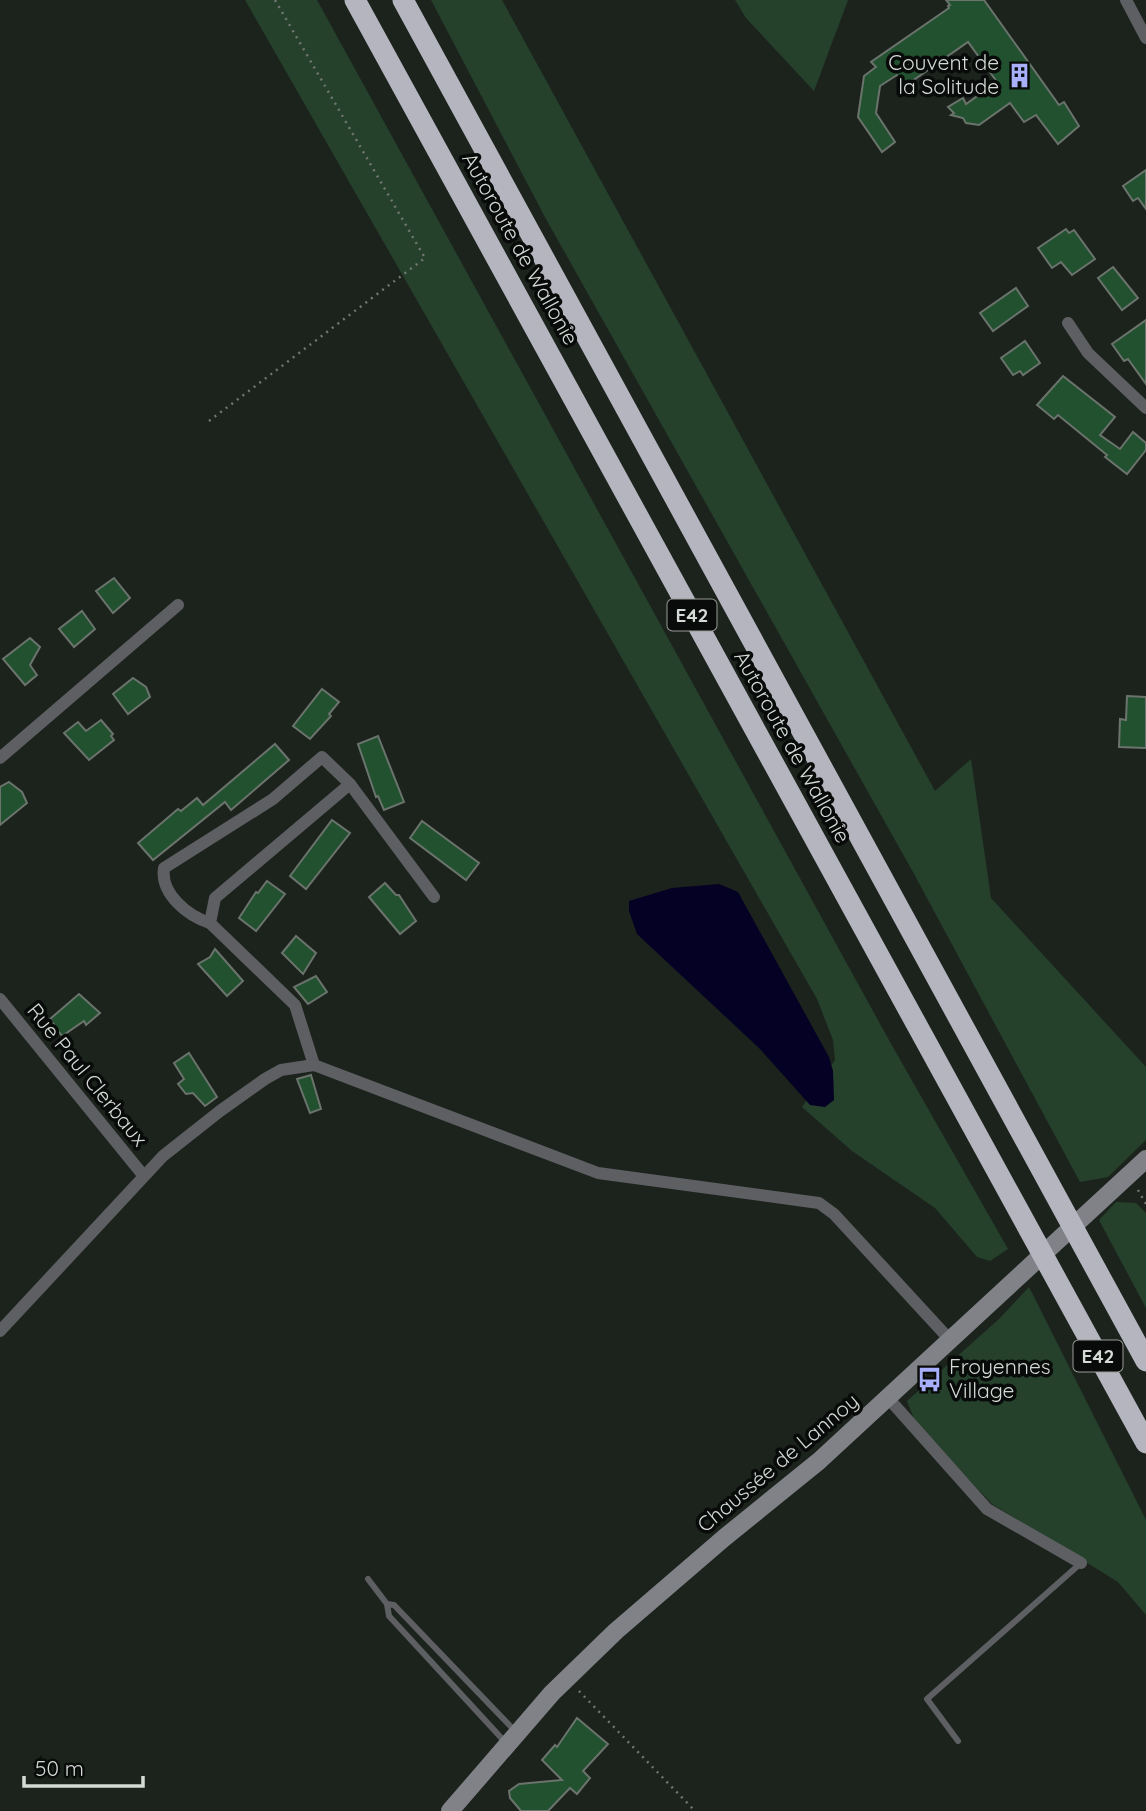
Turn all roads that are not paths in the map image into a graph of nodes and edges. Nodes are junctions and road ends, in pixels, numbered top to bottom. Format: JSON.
{"nodes":[{"id":1,"x":355,"y":0,"type":"edge"},
{"id":2,"x":403,"y":0,"type":"edge"},
{"id":3,"x":1126,"y":0,"type":"edge"},
{"id":4,"x":1146,"y":38,"type":"edge"},
{"id":5,"x":1068,"y":324,"type":"dead end"},
{"id":6,"x":1146,"y":408,"type":"edge"},
{"id":7,"x":178,"y":605,"type":"dead end"},
{"id":8,"x":0,"y":758,"type":"edge"},
{"id":9,"x":350,"y":783,"type":"junction"},
{"id":10,"x":435,"y":897,"type":"dead end"},
{"id":11,"x":210,"y":923,"type":"junction"},
{"id":12,"x":0,"y":999,"type":"edge"},
{"id":13,"x":314,"y":1065,"type":"junction"},
{"id":14,"x":1146,"y":1159,"type":"edge"},
{"id":15,"x":143,"y":1175,"type":"junction"},
{"id":16,"x":0,"y":1331,"type":"edge"},
{"id":17,"x":951,"y":1341,"type":"junction"},
{"id":18,"x":1146,"y":1361,"type":"edge"},
{"id":19,"x":889,"y":1399,"type":"junction"},
{"id":20,"x":1146,"y":1443,"type":"edge"},
{"id":21,"x":1081,"y":1563,"type":"joint"},
{"id":22,"x":368,"y":1579,"type":"dead end"},
{"id":23,"x":387,"y":1604,"type":"junction"},
{"id":24,"x":511,"y":1738,"type":"junction"},
{"id":25,"x":958,"y":1741,"type":"dead end"},
{"id":26,"x":450,"y":1811,"type":"edge"}],
"edges":[{"from":1,"to":20,"type":"highway","name":"Autoroute de Wallonie","number":"E42"},
{"from":2,"to":18,"type":"highway","name":"Autoroute de Wallonie","number":"E42"},
{"from":3,"to":4,"type":"street"},
{"from":5,"to":6,"type":"street"},
{"from":7,"to":8,"type":"street"},
{"from":9,"to":10,"type":"street"},
{"from":9,"to":11,"type":"street"},
{"from":9,"to":11,"type":"street"},
{"from":11,"to":13,"type":"street"},
{"from":12,"to":15,"type":"street","name":"Rue Paul Clerbaux"},
{"from":13,"to":15,"type":"street"},
{"from":13,"to":17,"type":"street"},
{"from":14,"to":17,"type":"main road","name":"Chaussée de Lannoy"},
{"from":15,"to":16,"type":"street"},
{"from":17,"to":19,"type":"main road","name":"Chaussée de Lannoy"},
{"from":19,"to":21,"type":"street"},
{"from":19,"to":24,"type":"main road","name":"Chaussée de Lannoy"},
{"from":21,"to":25,"type":"lane"},
{"from":22,"to":23,"type":"lane"},
{"from":23,"to":24,"type":"lane"},
{"from":23,"to":24,"type":"lane"},
{"from":24,"to":26,"type":"main road","name":"Chaussée de Lannoy"}]}
